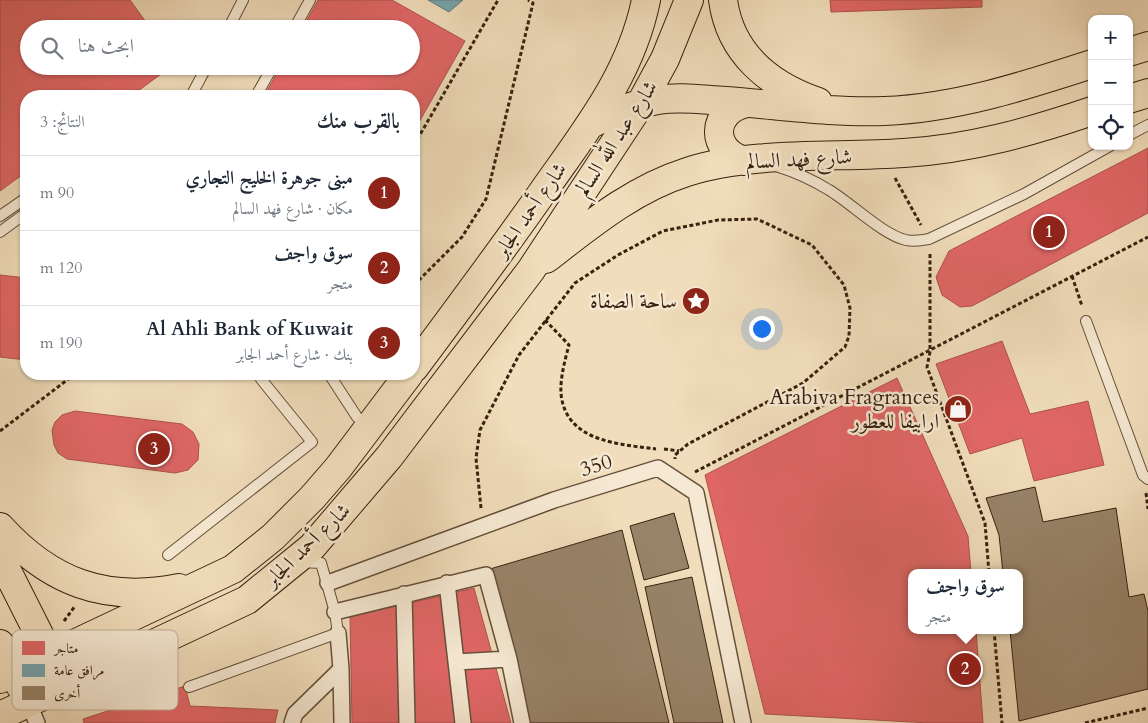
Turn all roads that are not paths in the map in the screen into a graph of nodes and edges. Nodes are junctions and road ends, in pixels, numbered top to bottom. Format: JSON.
{"nodes":[{"id":1,"x":243,"y":0,"type":"edge"},
{"id":2,"x":310,"y":0,"type":"edge"},
{"id":3,"x":646,"y":0,"type":"edge"},
{"id":4,"x":689,"y":0,"type":"edge"},
{"id":5,"x":723,"y":0,"type":"edge"},
{"id":6,"x":233,"y":20,"type":"edge"},
{"id":7,"x":299,"y":20,"type":"edge"},
{"id":8,"x":1148,"y":46,"type":"edge"},
{"id":9,"x":1133,"y":51,"type":"edge"},
{"id":10,"x":1088,"y":65,"type":"edge"},
{"id":11,"x":202,"y":75,"type":"edge"},
{"id":12,"x":268,"y":75,"type":"edge"},
{"id":13,"x":194,"y":90,"type":"edge"},
{"id":14,"x":259,"y":90,"type":"edge"},
{"id":15,"x":1148,"y":93,"type":"edge"},
{"id":16,"x":1133,"y":98,"type":"edge"},
{"id":17,"x":641,"y":103,"type":"junction"},
{"id":18,"x":747,"y":103,"type":"junction"},
{"id":19,"x":845,"y":110,"type":"junction"},
{"id":20,"x":1088,"y":112,"type":"edge"},
{"id":21,"x":591,"y":124,"type":"junction"},
{"id":22,"x":1148,"y":125,"type":"edge"},
{"id":23,"x":1133,"y":133,"type":"edge"},
{"id":24,"x":1103,"y":150,"type":"edge"},
{"id":25,"x":751,"y":160,"type":"junction"},
{"id":26,"x":20,"y":202,"type":"edge"},
{"id":27,"x":0,"y":216,"type":"edge"},
{"id":28,"x":20,"y":217,"type":"edge"},
{"id":29,"x":0,"y":232,"type":"edge"},
{"id":30,"x":531,"y":270,"type":"junction"},
{"id":31,"x":1086,"y":321,"type":"road end"},
{"id":32,"x":420,"y":360,"type":"edge"},
{"id":33,"x":265,"y":380,"type":"edge"},
{"id":34,"x":333,"y":380,"type":"edge"},
{"id":35,"x":404,"y":380,"type":"edge"},
{"id":36,"x":370,"y":426,"type":"junction"},
{"id":37,"x":1148,"y":479,"type":"edge"},
{"id":38,"x":0,"y":527,"type":"edge"},
{"id":39,"x":168,"y":555,"type":"dead end"},
{"id":40,"x":0,"y":557,"type":"edge"},
{"id":41,"x":295,"y":562,"type":"junction"},
{"id":42,"x":214,"y":580,"type":"junction"},
{"id":43,"x":328,"y":583,"type":"junction"},
{"id":44,"x":447,"y":583,"type":"junction"},
{"id":45,"x":404,"y":594,"type":"junction"},
{"id":46,"x":335,"y":612,"type":"junction"},
{"id":47,"x":37,"y":630,"type":"edge"},
{"id":48,"x":105,"y":630,"type":"edge"},
{"id":49,"x":178,"y":633,"type":"edge"},
{"id":50,"x":338,"y":633,"type":"junction"},
{"id":51,"x":0,"y":644,"type":"edge"},
{"id":52,"x":509,"y":659,"type":"junction"},
{"id":53,"x":456,"y":662,"type":"junction"},
{"id":54,"x":341,"y":669,"type":"junction"},
{"id":55,"x":7,"y":675,"type":"edge"},
{"id":56,"x":189,"y":687,"type":"dead end"},
{"id":57,"x":32,"y":712,"type":"edge"},
{"id":58,"x":0,"y":716,"type":"edge"},
{"id":59,"x":292,"y":723,"type":"edge"},
{"id":60,"x":342,"y":723,"type":"edge"},
{"id":61,"x":407,"y":723,"type":"edge"},
{"id":62,"x":463,"y":723,"type":"edge"},
{"id":63,"x":522,"y":723,"type":"edge"},
{"id":64,"x":743,"y":723,"type":"edge"}],
"edges":[{"from":1,"to":6,"type":"lane"},
{"from":2,"to":7,"type":"lane"},
{"from":3,"to":21,"type":"main road","name":"شارع عبد الله السالم"},
{"from":4,"to":17,"type":"main road","name":"شارع عبد الله السالم"},
{"from":5,"to":19,"type":"main road"},
{"from":8,"to":9,"type":"main road"},
{"from":10,"to":19,"type":"main road"},
{"from":11,"to":13,"type":"lane"},
{"from":12,"to":14,"type":"lane"},
{"from":15,"to":16,"type":"main road"},
{"from":17,"to":18,"type":"main road"},
{"from":17,"to":21,"type":"main road"},
{"from":17,"to":30,"type":"main road","name":"شارع عبد الله السالم"},
{"from":18,"to":19,"type":"main road"},
{"from":18,"to":25,"type":"main road"},
{"from":20,"to":25,"type":"main road","name":"شارع فهد السالم"},
{"from":21,"to":32,"type":"main road","name":"شارع أحمد الجابر"},
{"from":22,"to":23,"type":"lane"},
{"from":24,"to":25,"type":"lane"},
{"from":25,"to":30,"type":"main road","name":"شارع فهد السالم"},
{"from":26,"to":27,"type":"lane"},
{"from":28,"to":29,"type":"lane"},
{"from":30,"to":41,"type":"main road","name":"شارع أحمد الجابر"},
{"from":31,"to":37,"type":"lane"},
{"from":33,"to":39,"type":"lane"},
{"from":34,"to":36,"type":"lane"},
{"from":35,"to":36,"type":"main road","name":"شارع أحمد الجابر"},
{"from":36,"to":42,"type":"main road","name":"شارع أحمد الجابر"},
{"from":38,"to":42,"type":"main road"},
{"from":40,"to":47,"type":"main road"},
{"from":41,"to":43,"type":"lane"},
{"from":41,"to":49,"type":"main road","name":"شارع أحمد الجابر"},
{"from":42,"to":48,"type":"main road","name":"شارع أحمد الجابر"},
{"from":43,"to":46,"type":"lane"},
{"from":43,"to":64,"type":"street","name":"350"},
{"from":44,"to":45,"type":"street"},
{"from":44,"to":52,"type":"street"},
{"from":44,"to":53,"type":"street"},
{"from":45,"to":46,"type":"street"},
{"from":45,"to":61,"type":"street"},
{"from":46,"to":50,"type":"lane"},
{"from":50,"to":54,"type":"street"},
{"from":50,"to":56,"type":"lane"},
{"from":51,"to":55,"type":"main road"},
{"from":52,"to":53,"type":"street"},
{"from":52,"to":63,"type":"street"},
{"from":53,"to":62,"type":"street"},
{"from":54,"to":59,"type":"street"},
{"from":54,"to":60,"type":"street"},
{"from":57,"to":58,"type":"main road","name":"شارع أحمد الجابر"}]}
